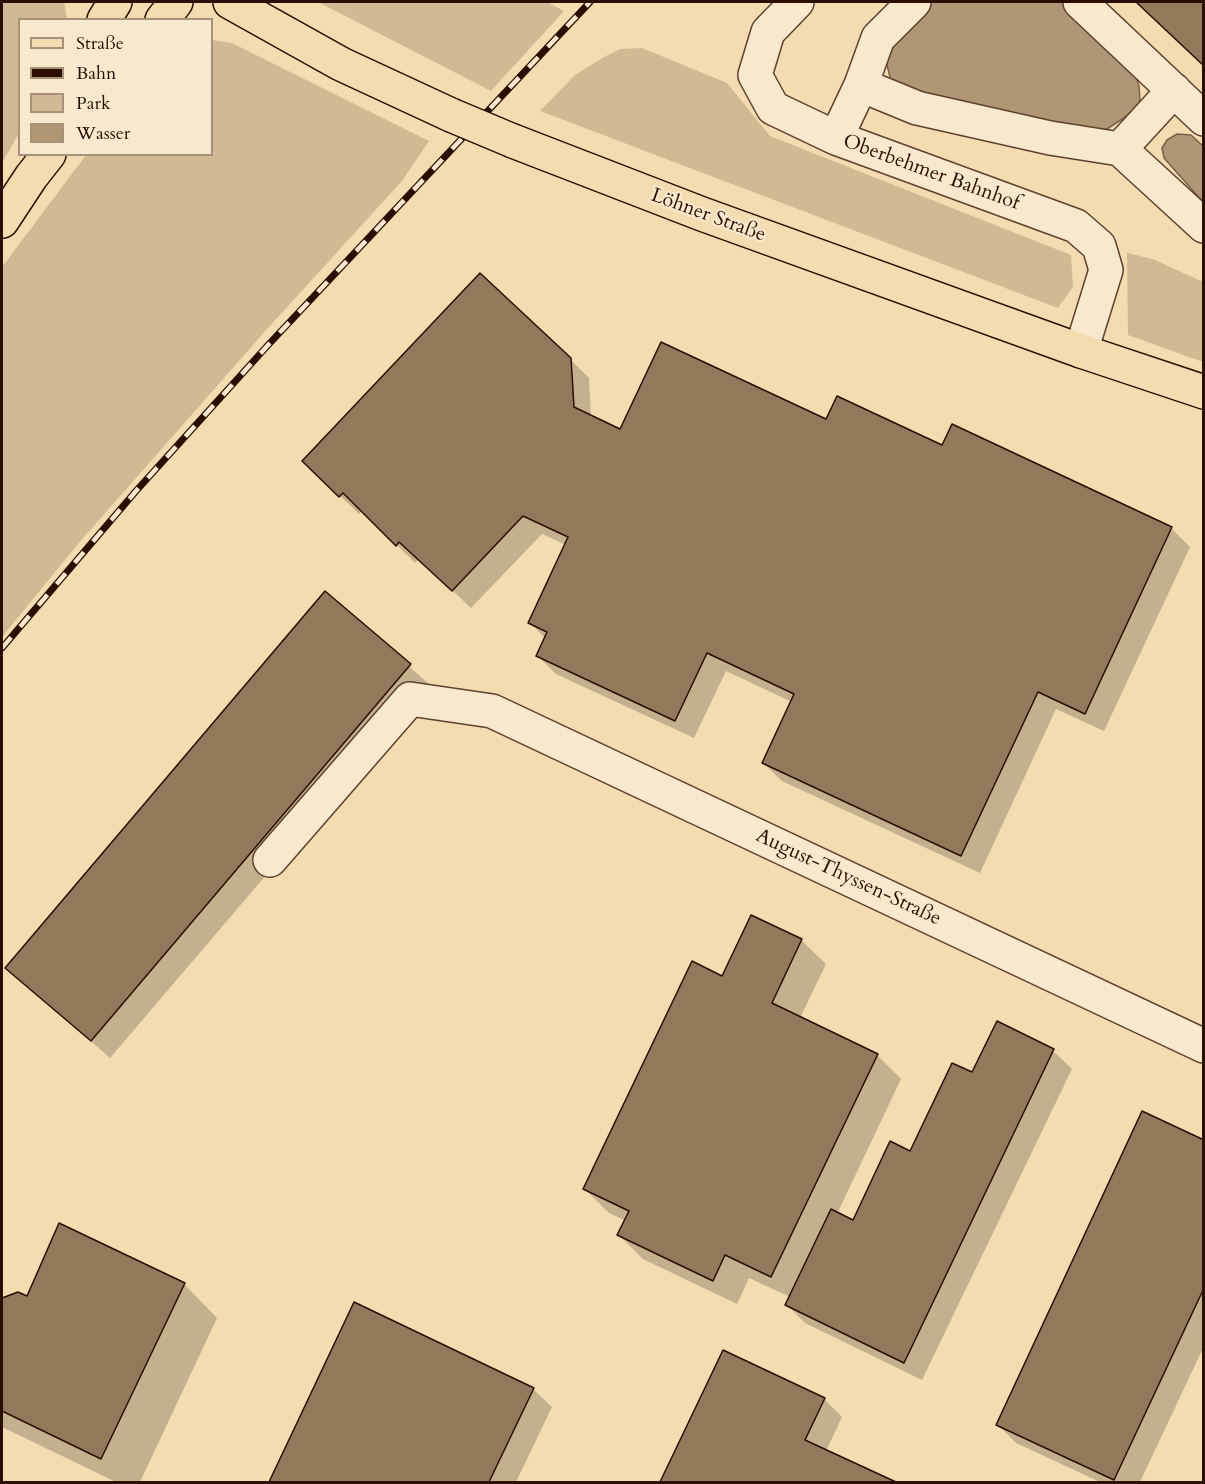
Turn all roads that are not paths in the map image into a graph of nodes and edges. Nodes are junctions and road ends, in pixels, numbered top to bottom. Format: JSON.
{"nodes":[{"id":1,"x":90,"y":2,"type":"edge"},
{"id":2,"x":115,"y":2,"type":"edge"},
{"id":3,"x":176,"y":2,"type":"edge"},
{"id":4,"x":230,"y":2,"type":"edge"},
{"id":5,"x":797,"y":2,"type":"edge"},
{"id":6,"x":914,"y":2,"type":"edge"},
{"id":7,"x":1080,"y":2,"type":"edge"},
{"id":8,"x":91,"y":18,"type":"edge"},
{"id":9,"x":105,"y":18,"type":"edge"},
{"id":10,"x":164,"y":18,"type":"edge"},
{"id":11,"x":861,"y":85,"type":"junction"},
{"id":12,"x":1174,"y":90,"type":"junction"},
{"id":13,"x":1203,"y":119,"type":"edge"},
{"id":14,"x":836,"y":138,"type":"junction"},
{"id":15,"x":1120,"y":149,"type":"junction"},
{"id":16,"x":40,"y":162,"type":"edge"},
{"id":17,"x":2,"y":222,"type":"edge"},
{"id":18,"x":1203,"y":226,"type":"edge"},
{"id":19,"x":1081,"y":351,"type":"junction"},
{"id":20,"x":1203,"y":392,"type":"edge"},
{"id":21,"x":270,"y":860,"type":"dead end"},
{"id":22,"x":1203,"y":1046,"type":"edge"}],
"edges":[{"from":1,"to":8,"type":"main road"},
{"from":2,"to":9,"type":"main road"},
{"from":3,"to":10,"type":"main road"},
{"from":4,"to":19,"type":"main road","name":"Löhner Straße","bridge":true},
{"from":5,"to":14,"type":"street","name":"Oberbehmer Bahnhof"},
{"from":6,"to":11,"type":"street"},
{"from":7,"to":12,"type":"street"},
{"from":11,"to":14,"type":"street"},
{"from":11,"to":15,"type":"street"},
{"from":12,"to":13,"type":"street"},
{"from":12,"to":15,"type":"street"},
{"from":14,"to":19,"type":"street","name":"Oberbehmer Bahnhof"},
{"from":15,"to":18,"type":"street"},
{"from":16,"to":17,"type":"main road"},
{"from":19,"to":20,"type":"main road","name":"Löhner Straße"},
{"from":21,"to":22,"type":"street","name":"August-Thyssen-Straße"}]}
